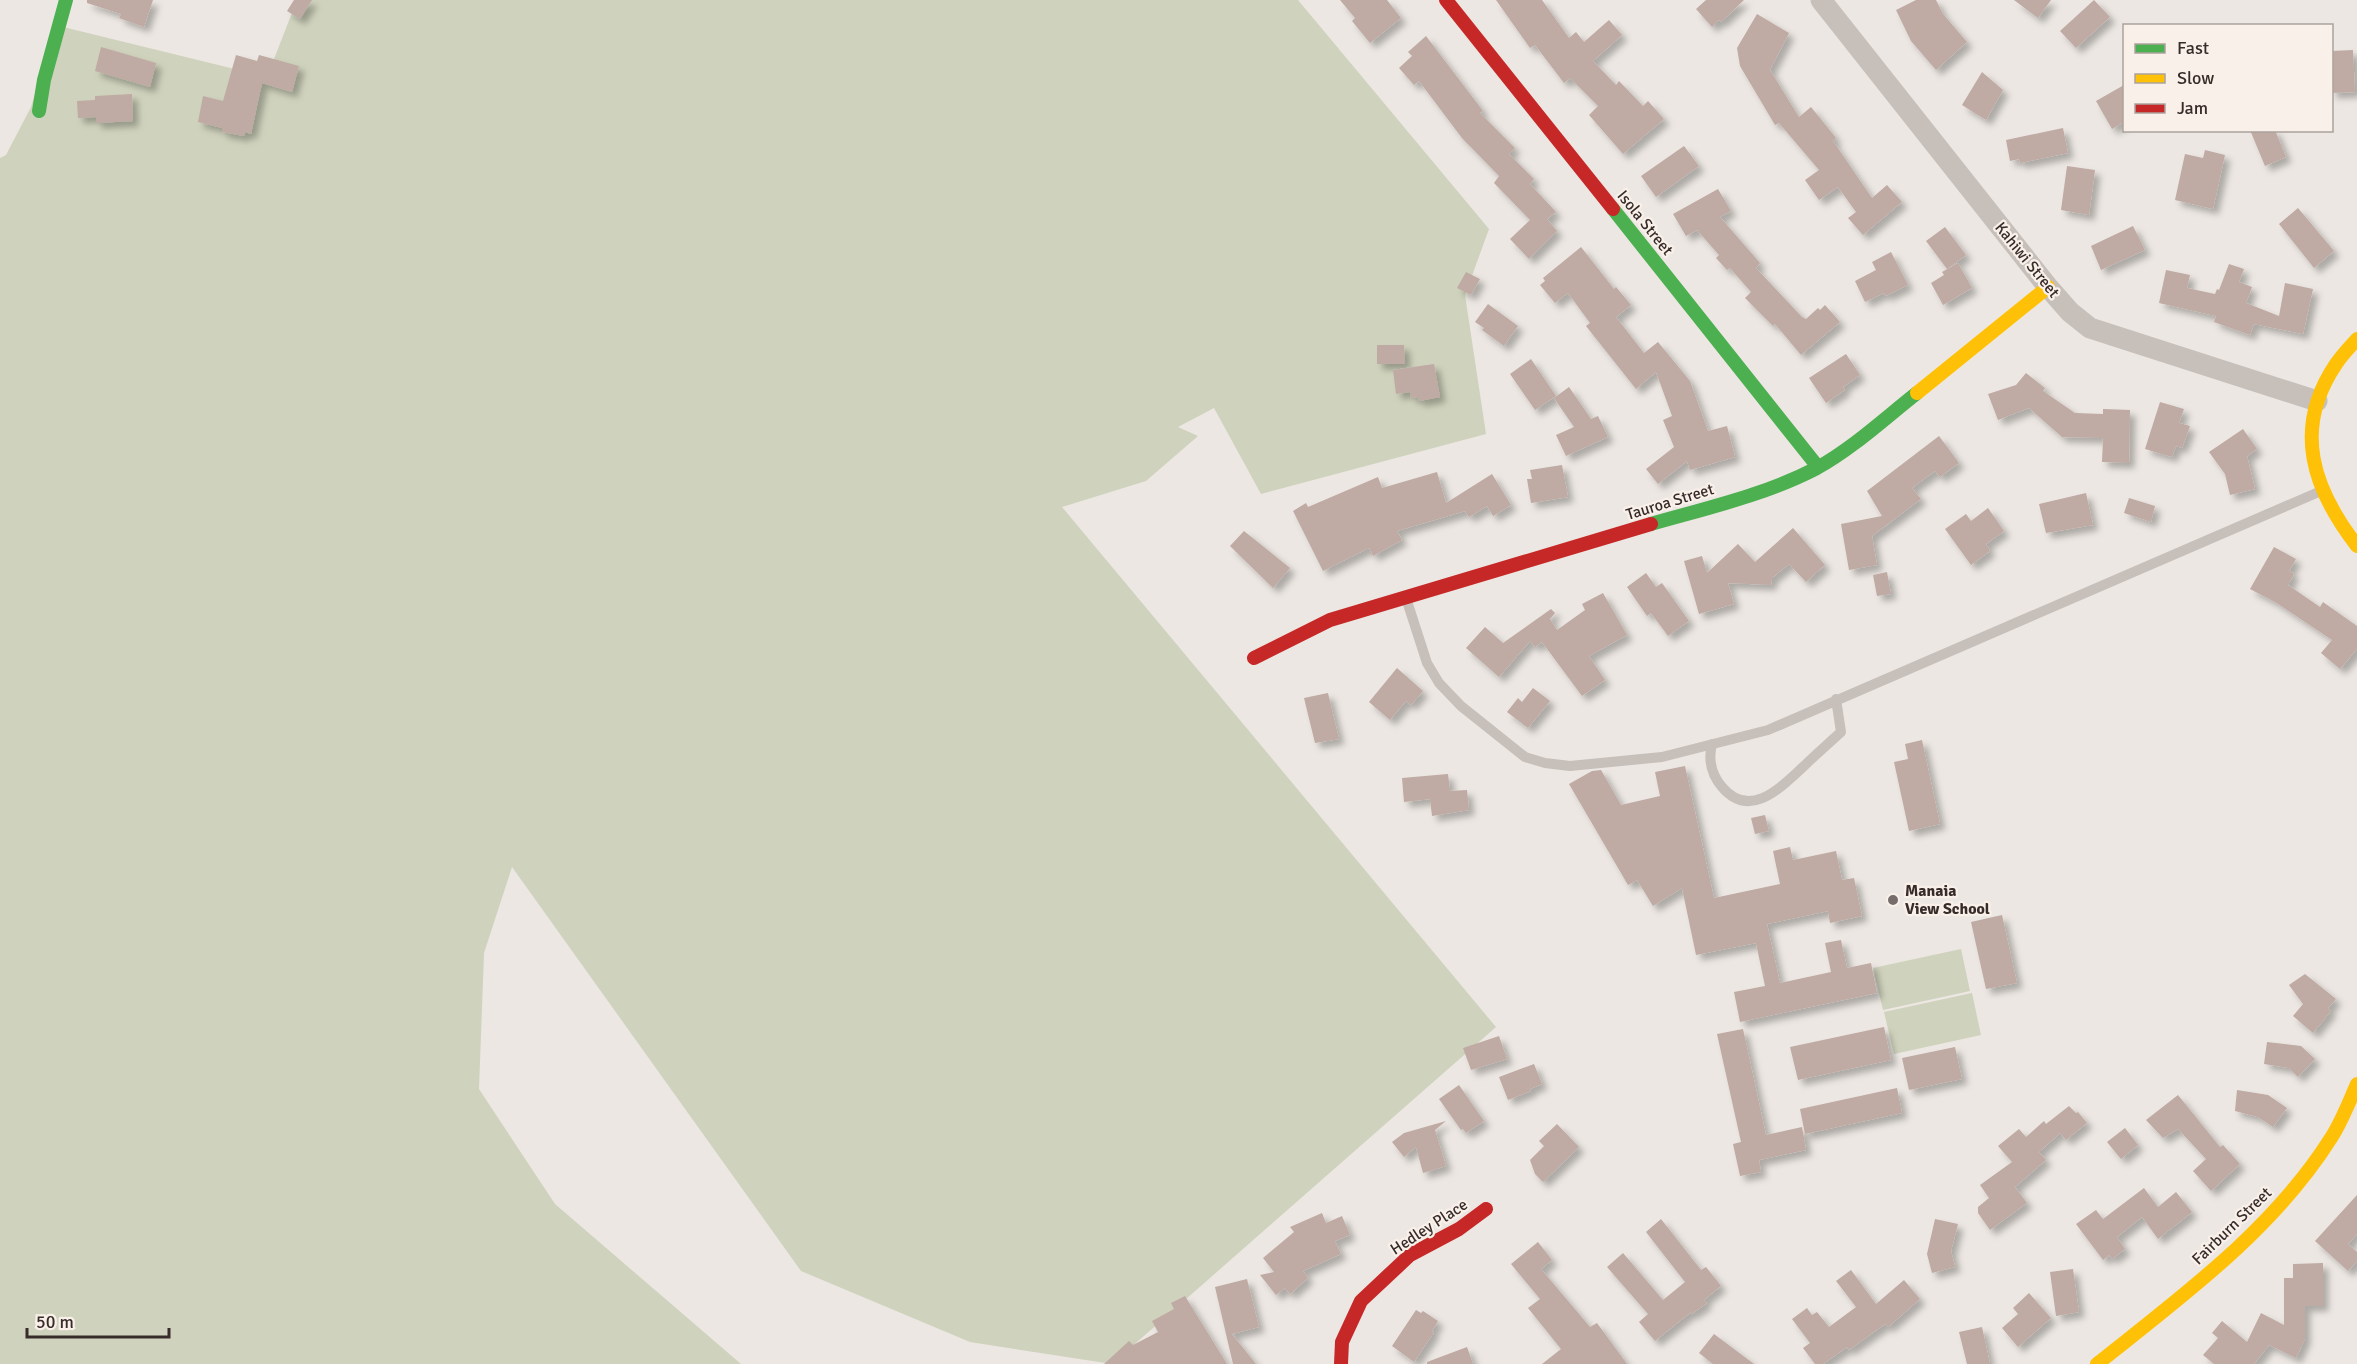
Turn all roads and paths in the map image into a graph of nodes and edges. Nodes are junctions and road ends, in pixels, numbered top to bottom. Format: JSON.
{"nodes":[{"id":1,"x":66,"y":0,"type":"edge"},
{"id":2,"x":1446,"y":0,"type":"edge"},
{"id":3,"x":1821,"y":0,"type":"edge"},
{"id":4,"x":39,"y":111,"type":"dead end"},
{"id":5,"x":2048,"y":287,"type":"junction"},
{"id":6,"x":2357,"y":339,"type":"edge"},
{"id":7,"x":2317,"y":401,"type":"junction"},
{"id":8,"x":1818,"y":467,"type":"junction"},
{"id":9,"x":2321,"y":491,"type":"junction"},
{"id":10,"x":2357,"y":546,"type":"edge"},
{"id":11,"x":1406,"y":598,"type":"junction"},
{"id":12,"x":1254,"y":658,"type":"dead end"},
{"id":13,"x":1836,"y":699,"type":"junction"},
{"id":14,"x":1712,"y":744,"type":"junction"},
{"id":15,"x":2357,"y":1084,"type":"edge"},
{"id":16,"x":2350,"y":1120,"type":"edge"},
{"id":17,"x":1486,"y":1209,"type":"dead end"},
{"id":18,"x":1341,"y":1364,"type":"edge"},
{"id":19,"x":2097,"y":1364,"type":"edge"}],
"edges":[{"from":1,"to":4,"type":"street"},
{"from":2,"to":8,"type":"street","name":"Isola Street"},
{"from":3,"to":5,"type":"street","name":"Kahiwi Street"},
{"from":5,"to":7,"type":"street","name":"Kahiwi Street"},
{"from":5,"to":8,"type":"street","name":"Tauroa Street"},
{"from":6,"to":7,"type":"street"},
{"from":7,"to":9,"type":"street"},
{"from":8,"to":11,"type":"street","name":"Tauroa Street"},
{"from":9,"to":10,"type":"street"},
{"from":9,"to":13,"type":"lane"},
{"from":11,"to":12,"type":"street","name":"Tauroa Street"},
{"from":11,"to":14,"type":"lane"},
{"from":13,"to":14,"type":"lane"},
{"from":13,"to":14,"type":"lane"},
{"from":15,"to":16,"type":"street","name":"Fairburn Street"},
{"from":16,"to":19,"type":"street","name":"Fairburn Street"},
{"from":17,"to":18,"type":"street","name":"Hedley Place"}]}
